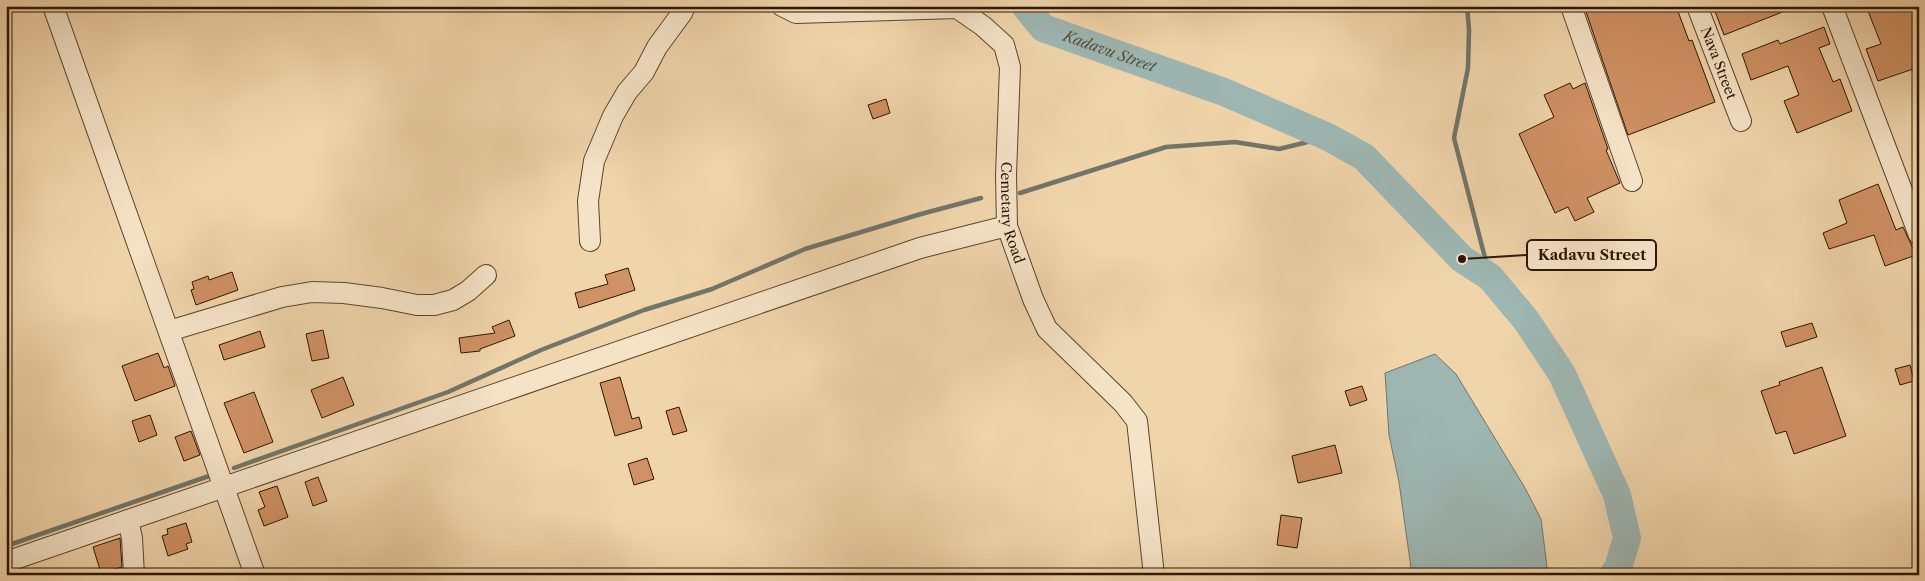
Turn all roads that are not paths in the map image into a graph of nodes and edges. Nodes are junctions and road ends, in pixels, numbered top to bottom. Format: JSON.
{"nodes":[{"id":1,"x":53,"y":6,"type":"edge"},
{"id":2,"x":684,"y":6,"type":"edge"},
{"id":3,"x":782,"y":6,"type":"edge"},
{"id":4,"x":1571,"y":6,"type":"edge"},
{"id":5,"x":1697,"y":6,"type":"edge"},
{"id":6,"x":1832,"y":6,"type":"edge"},
{"id":7,"x":1741,"y":121,"type":"dead end"},
{"id":8,"x":1632,"y":181,"type":"dead end"},
{"id":9,"x":1007,"y":218,"type":"junction"},
{"id":10,"x":1919,"y":235,"type":"edge"},
{"id":11,"x":590,"y":241,"type":"dead end"},
{"id":12,"x":486,"y":275,"type":"dead end"},
{"id":13,"x":169,"y":332,"type":"junction"},
{"id":14,"x":224,"y":486,"type":"junction"},
{"id":15,"x":128,"y":520,"type":"junction"},
{"id":16,"x":6,"y":562,"type":"edge"},
{"id":17,"x":134,"y":575,"type":"edge"},
{"id":18,"x":255,"y":575,"type":"edge"},
{"id":19,"x":1154,"y":575,"type":"edge"}],
"edges":[{"from":1,"to":13,"type":"street"},
{"from":2,"to":11,"type":"street"},
{"from":3,"to":9,"type":"street","name":"Cemetary Road"},
{"from":4,"to":8,"type":"street"},
{"from":5,"to":7,"type":"street","name":"Nava Street"},
{"from":6,"to":10,"type":"street"},
{"from":9,"to":14,"type":"street"},
{"from":9,"to":19,"type":"street","name":"Cemetary Road"},
{"from":12,"to":13,"type":"street"},
{"from":13,"to":14,"type":"street"},
{"from":14,"to":15,"type":"street"},
{"from":14,"to":18,"type":"street"},
{"from":15,"to":16,"type":"street"},
{"from":15,"to":17,"type":"street"}]}
